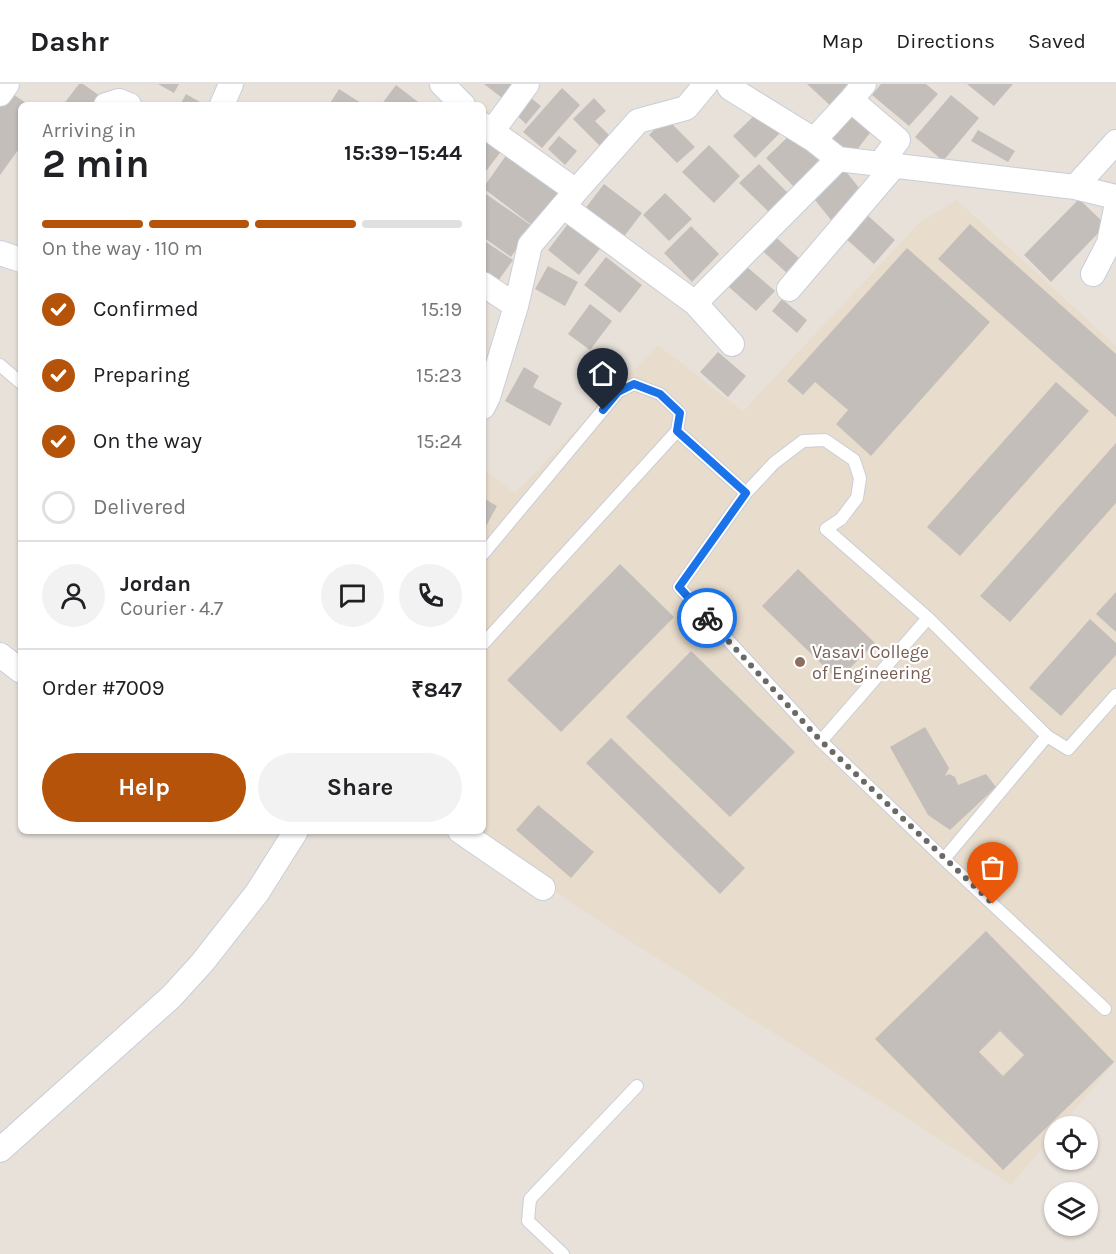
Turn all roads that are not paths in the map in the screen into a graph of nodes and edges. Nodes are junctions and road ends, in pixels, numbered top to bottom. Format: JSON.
{"nodes":[{"id":1,"x":6,"y":84,"type":"edge"},
{"id":2,"x":442,"y":84,"type":"edge"},
{"id":3,"x":528,"y":84,"type":"edge"},
{"id":4,"x":706,"y":84,"type":"edge"},
{"id":5,"x":728,"y":84,"type":"edge"},
{"id":6,"x":857,"y":92,"type":"edge"},
{"id":7,"x":0,"y":94,"type":"edge"},
{"id":8,"x":460,"y":102,"type":"edge"},
{"id":9,"x":486,"y":128,"type":"edge"},
{"id":10,"x":814,"y":140,"type":"junction"},
{"id":11,"x":1116,"y":142,"type":"edge"},
{"id":12,"x":838,"y":159,"type":"junction"},
{"id":13,"x":887,"y":165,"type":"junction"},
{"id":14,"x":1075,"y":187,"type":"junction"},
{"id":15,"x":1116,"y":197,"type":"edge"},
{"id":16,"x":570,"y":198,"type":"junction"},
{"id":17,"x":1116,"y":208,"type":"edge"},
{"id":18,"x":1093,"y":274,"type":"dead end"},
{"id":19,"x":486,"y":286,"type":"edge"},
{"id":20,"x":789,"y":288,"type":"dead end"},
{"id":21,"x":695,"y":303,"type":"junction"},
{"id":22,"x":516,"y":306,"type":"junction"},
{"id":23,"x":732,"y":344,"type":"dead end"},
{"id":24,"x":0,"y":365,"type":"edge"},
{"id":25,"x":18,"y":380,"type":"edge"},
{"id":26,"x":486,"y":396,"type":"edge"},
{"id":27,"x":677,"y":431,"type":"junction"},
{"id":28,"x":746,"y":493,"type":"junction"},
{"id":29,"x":486,"y":550,"type":"edge"},
{"id":30,"x":928,"y":618,"type":"junction"},
{"id":31,"x":486,"y":641,"type":"edge"},
{"id":32,"x":0,"y":655,"type":"edge"},
{"id":33,"x":18,"y":669,"type":"edge"},
{"id":34,"x":1116,"y":695,"type":"edge"},
{"id":35,"x":1047,"y":736,"type":"junction"},
{"id":36,"x":821,"y":741,"type":"junction"},
{"id":37,"x":294,"y":834,"type":"edge"},
{"id":38,"x":464,"y":834,"type":"edge"},
{"id":39,"x":944,"y":859,"type":"junction"},
{"id":40,"x":543,"y":888,"type":"dead end"},
{"id":41,"x":1105,"y":1009,"type":"dead end"},
{"id":42,"x":637,"y":1086,"type":"dead end"},
{"id":43,"x":0,"y":1150,"type":"edge"},
{"id":44,"x":563,"y":1254,"type":"edge"}],
"edges":[{"from":1,"to":7,"type":"street"},
{"from":2,"to":8,"type":"street"},
{"from":3,"to":9,"type":"street"},
{"from":4,"to":16,"type":"street"},
{"from":5,"to":10,"type":"street"},
{"from":6,"to":10,"type":"street"},
{"from":6,"to":13,"type":"street"},
{"from":9,"to":16,"type":"street"},
{"from":10,"to":12,"type":"street"},
{"from":11,"to":14,"type":"street"},
{"from":12,"to":13,"type":"street"},
{"from":12,"to":21,"type":"street"},
{"from":13,"to":14,"type":"street"},
{"from":13,"to":20,"type":"street"},
{"from":14,"to":15,"type":"street"},
{"from":16,"to":21,"type":"street"},
{"from":16,"to":22,"type":"street"},
{"from":17,"to":18,"type":"street"},
{"from":19,"to":22,"type":"street"},
{"from":21,"to":23,"type":"street"},
{"from":22,"to":26,"type":"street"},
{"from":24,"to":25,"type":"lane"},
{"from":27,"to":28,"type":"lane"},
{"from":27,"to":29,"type":"lane"},
{"from":27,"to":31,"type":"lane"},
{"from":28,"to":30,"type":"lane"},
{"from":28,"to":36,"type":"lane"},
{"from":30,"to":35,"type":"lane"},
{"from":30,"to":36,"type":"lane"},
{"from":32,"to":33,"type":"street"},
{"from":34,"to":35,"type":"lane"},
{"from":35,"to":39,"type":"lane"},
{"from":36,"to":39,"type":"lane"},
{"from":37,"to":43,"type":"street"},
{"from":38,"to":40,"type":"street"},
{"from":39,"to":41,"type":"lane"},
{"from":42,"to":44,"type":"lane"}]}
